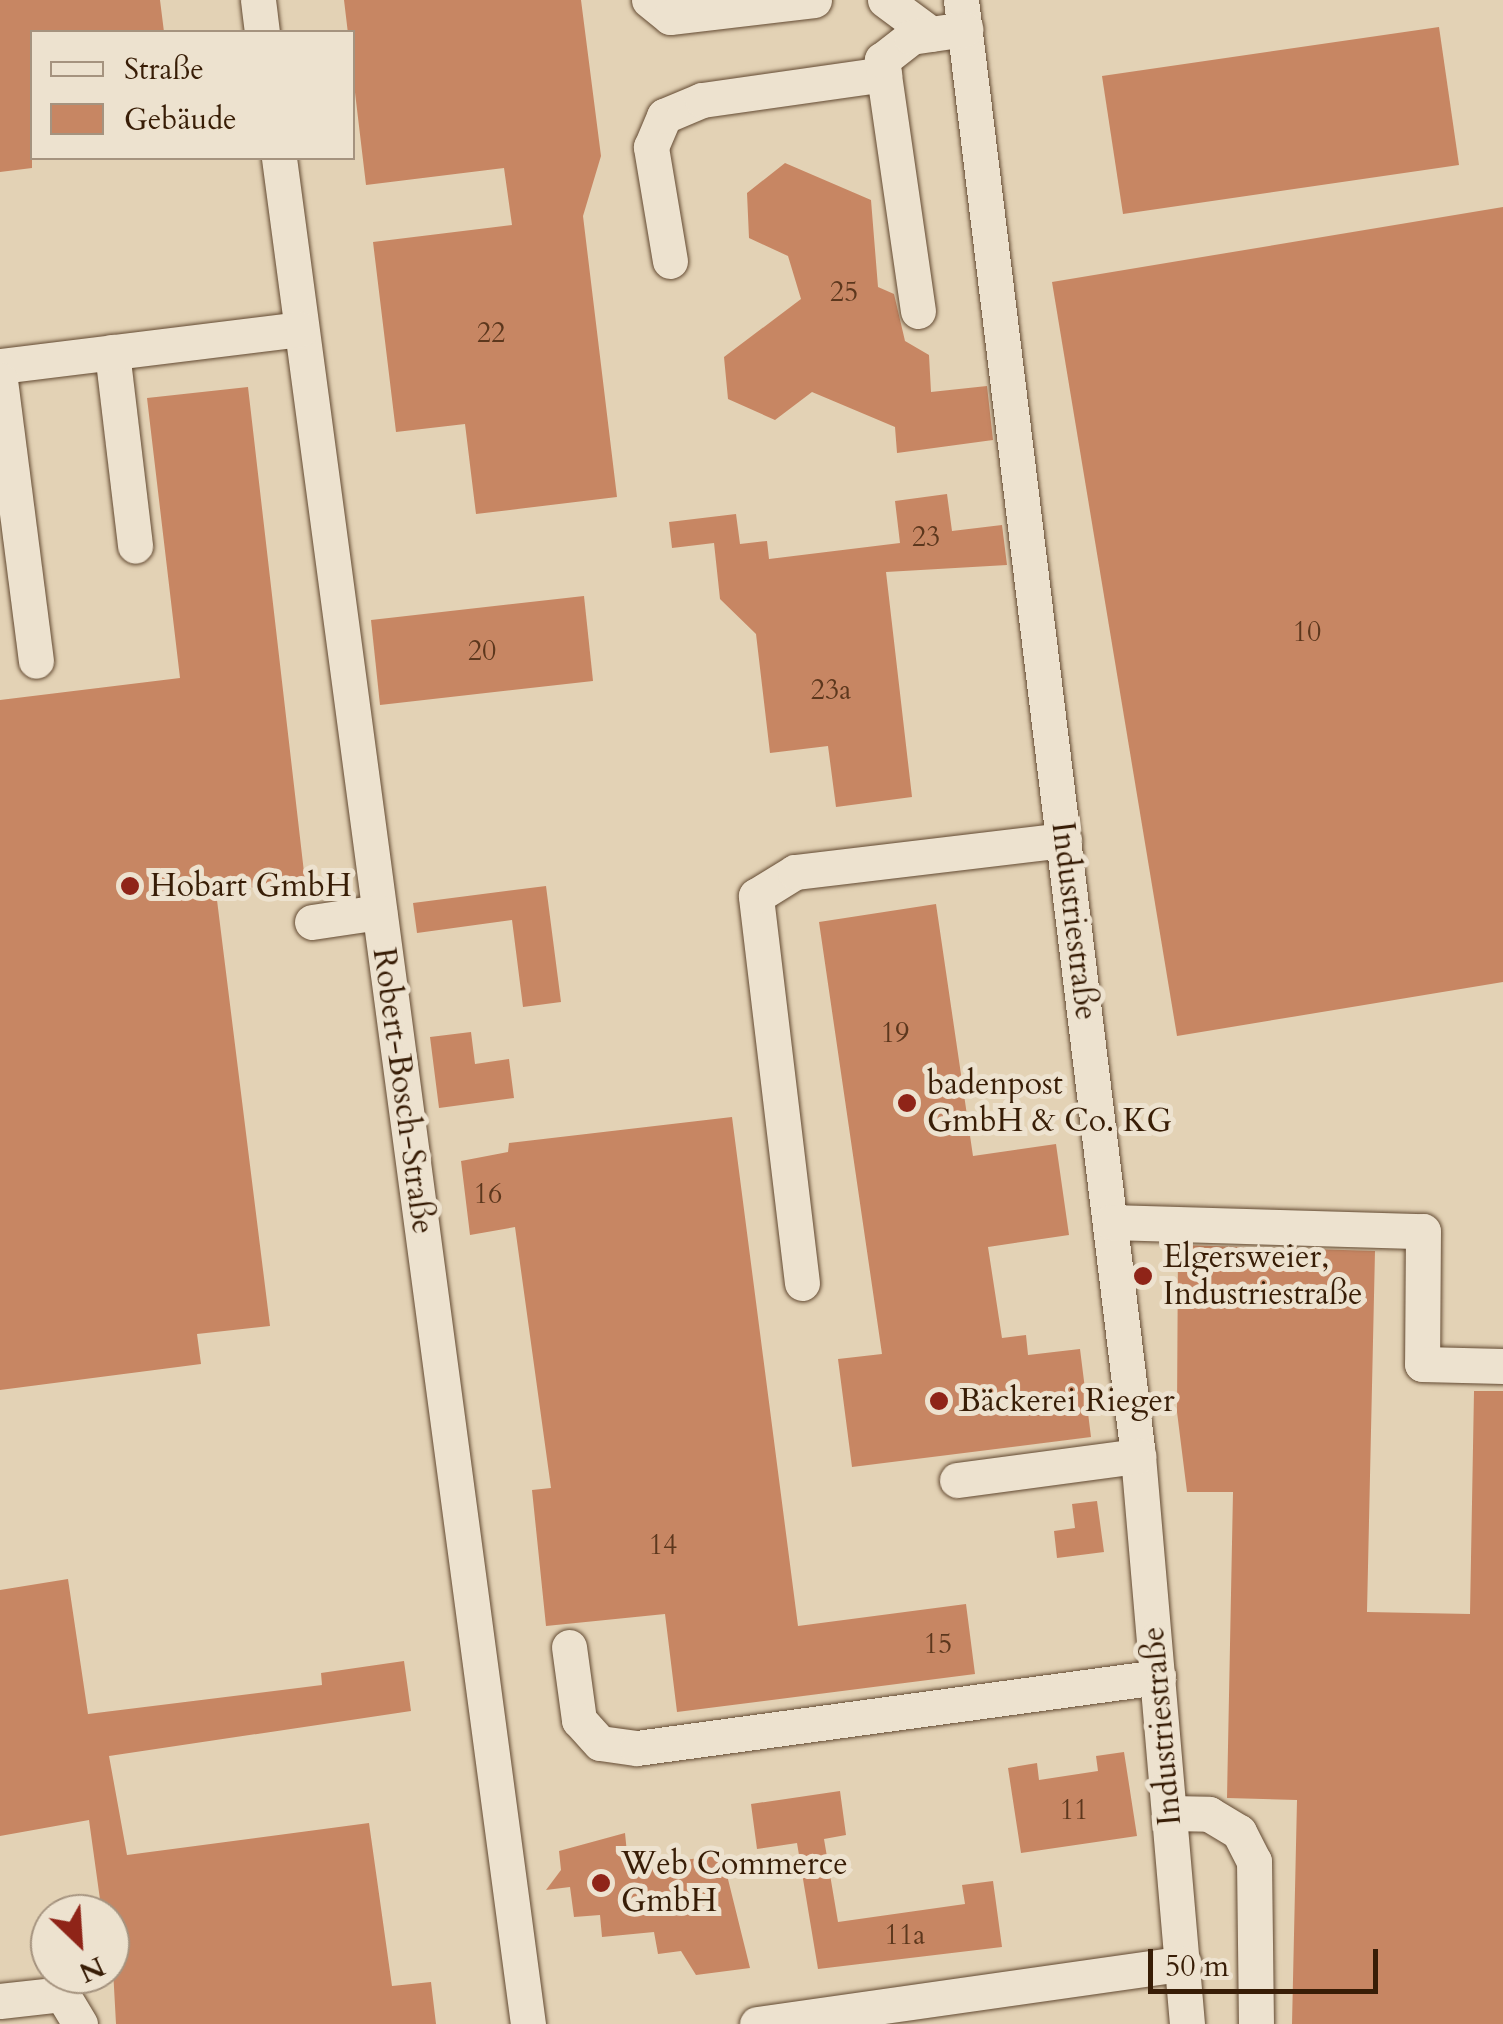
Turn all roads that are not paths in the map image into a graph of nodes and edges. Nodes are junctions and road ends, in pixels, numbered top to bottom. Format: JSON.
{"nodes":[{"id":1,"x":258,"y":0,"type":"edge"},
{"id":2,"x":649,"y":0,"type":"edge"},
{"id":3,"x":814,"y":0,"type":"edge"},
{"id":4,"x":885,"y":0,"type":"edge"},
{"id":5,"x":952,"y":21,"type":"edge"},
{"id":6,"x":262,"y":30,"type":"edge"},
{"id":7,"x":884,"y":74,"type":"junction"},
{"id":8,"x":279,"y":160,"type":"edge"},
{"id":9,"x":670,"y":262,"type":"dead end"},
{"id":10,"x":918,"y":311,"type":"dead end"},
{"id":11,"x":301,"y":329,"type":"junction"},
{"id":12,"x":112,"y":352,"type":"junction"},
{"id":13,"x":0,"y":366,"type":"edge"},
{"id":14,"x":0,"y":380,"type":"edge"},
{"id":15,"x":135,"y":546,"type":"dead end"},
{"id":16,"x":36,"y":661,"type":"dead end"},
{"id":17,"x":1064,"y":840,"type":"junction"},
{"id":18,"x":379,"y":912,"type":"junction"},
{"id":19,"x":312,"y":922,"type":"dead end"},
{"id":20,"x":1111,"y":1222,"type":"junction"},
{"id":21,"x":802,"y":1283,"type":"dead end"},
{"id":22,"x":1503,"y":1366,"type":"edge"},
{"id":23,"x":1138,"y":1456,"type":"junction"},
{"id":24,"x":957,"y":1480,"type":"dead end"},
{"id":25,"x":568,"y":1647,"type":"dead end"},
{"id":26,"x":1158,"y":1677,"type":"junction"},
{"id":27,"x":1170,"y":1813,"type":"junction"},
{"id":28,"x":1184,"y":1963,"type":"junction"},
{"id":29,"x":0,"y":2001,"type":"edge"},
{"id":30,"x":80,"y":2024,"type":"edge"},
{"id":31,"x":528,"y":2024,"type":"edge"},
{"id":32,"x":757,"y":2024,"type":"edge"},
{"id":33,"x":1187,"y":2024,"type":"edge"},
{"id":34,"x":1256,"y":2024,"type":"edge"}],
"edges":[{"from":1,"to":6,"type":"street"},
{"from":2,"to":3,"type":"street"},
{"from":4,"to":5,"type":"street"},
{"from":5,"to":7,"type":"street"},
{"from":5,"to":17,"type":"street","name":"Industriestraße"},
{"from":7,"to":9,"type":"street"},
{"from":7,"to":10,"type":"street"},
{"from":8,"to":11,"type":"street","name":"Robert-Bosch-Straße"},
{"from":11,"to":12,"type":"street"},
{"from":11,"to":18,"type":"street","name":"Robert-Bosch-Straße"},
{"from":12,"to":13,"type":"street"},
{"from":12,"to":15,"type":"street"},
{"from":14,"to":16,"type":"street"},
{"from":17,"to":20,"type":"street","name":"Industriestraße"},
{"from":17,"to":21,"type":"street"},
{"from":18,"to":19,"type":"street"},
{"from":18,"to":31,"type":"street","name":"Robert-Bosch-Straße"},
{"from":20,"to":22,"type":"street"},
{"from":20,"to":23,"type":"street","name":"Industriestraße"},
{"from":23,"to":24,"type":"street"},
{"from":23,"to":26,"type":"street","name":"Industriestraße"},
{"from":25,"to":26,"type":"street"},
{"from":26,"to":27,"type":"street","name":"Industriestraße"},
{"from":27,"to":28,"type":"street","name":"Industriestraße"},
{"from":27,"to":34,"type":"street"},
{"from":28,"to":32,"type":"street"},
{"from":28,"to":33,"type":"street","name":"Industriestraße"},
{"from":29,"to":30,"type":"street"}]}
